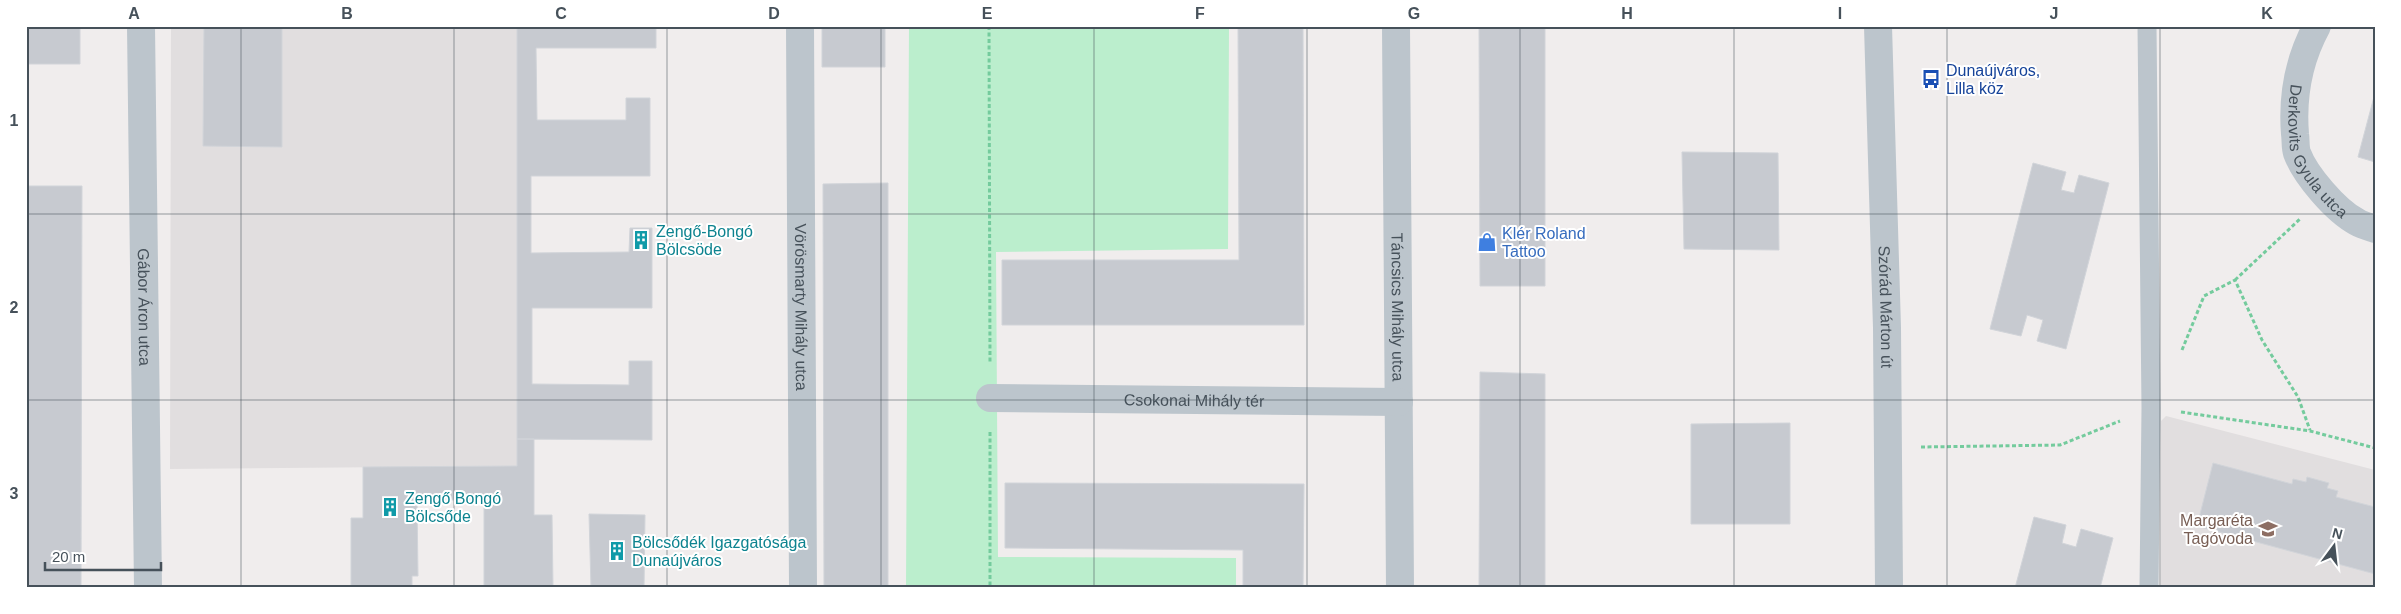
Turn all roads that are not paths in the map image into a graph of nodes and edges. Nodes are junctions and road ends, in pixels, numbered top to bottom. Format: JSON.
{"nodes":[{"id":1,"x":141,"y":26,"type":"edge"},
{"id":2,"x":800,"y":26,"type":"edge"},
{"id":3,"x":1396,"y":26,"type":"edge"},
{"id":4,"x":1878,"y":26,"type":"edge"},
{"id":5,"x":2147,"y":26,"type":"edge"},
{"id":6,"x":2317,"y":26,"type":"edge"},
{"id":7,"x":2375,"y":229,"type":"edge"},
{"id":8,"x":990,"y":398,"type":"road end"},
{"id":9,"x":1398,"y":402,"type":"junction"},
{"id":10,"x":148,"y":588,"type":"edge"},
{"id":11,"x":803,"y":588,"type":"edge"},
{"id":12,"x":1400,"y":588,"type":"edge"},
{"id":13,"x":1889,"y":588,"type":"edge"},
{"id":14,"x":2149,"y":588,"type":"edge"}],
"edges":[{"from":1,"to":10,"type":"street","name":"Gábor Áron utca"},
{"from":2,"to":11,"type":"street","name":"Vörösmarty Mihály utca"},
{"from":3,"to":9,"type":"street","name":"Táncsics Mihály utca"},
{"from":4,"to":13,"type":"street","name":"Szórád Márton út"},
{"from":5,"to":14,"type":"lane"},
{"from":6,"to":7,"type":"street","name":"Derkovits Gyula utca"},
{"from":8,"to":9,"type":"street","name":"Csokonai Mihály tér"},
{"from":9,"to":12,"type":"street","name":"Táncsics Mihály utca"}]}
